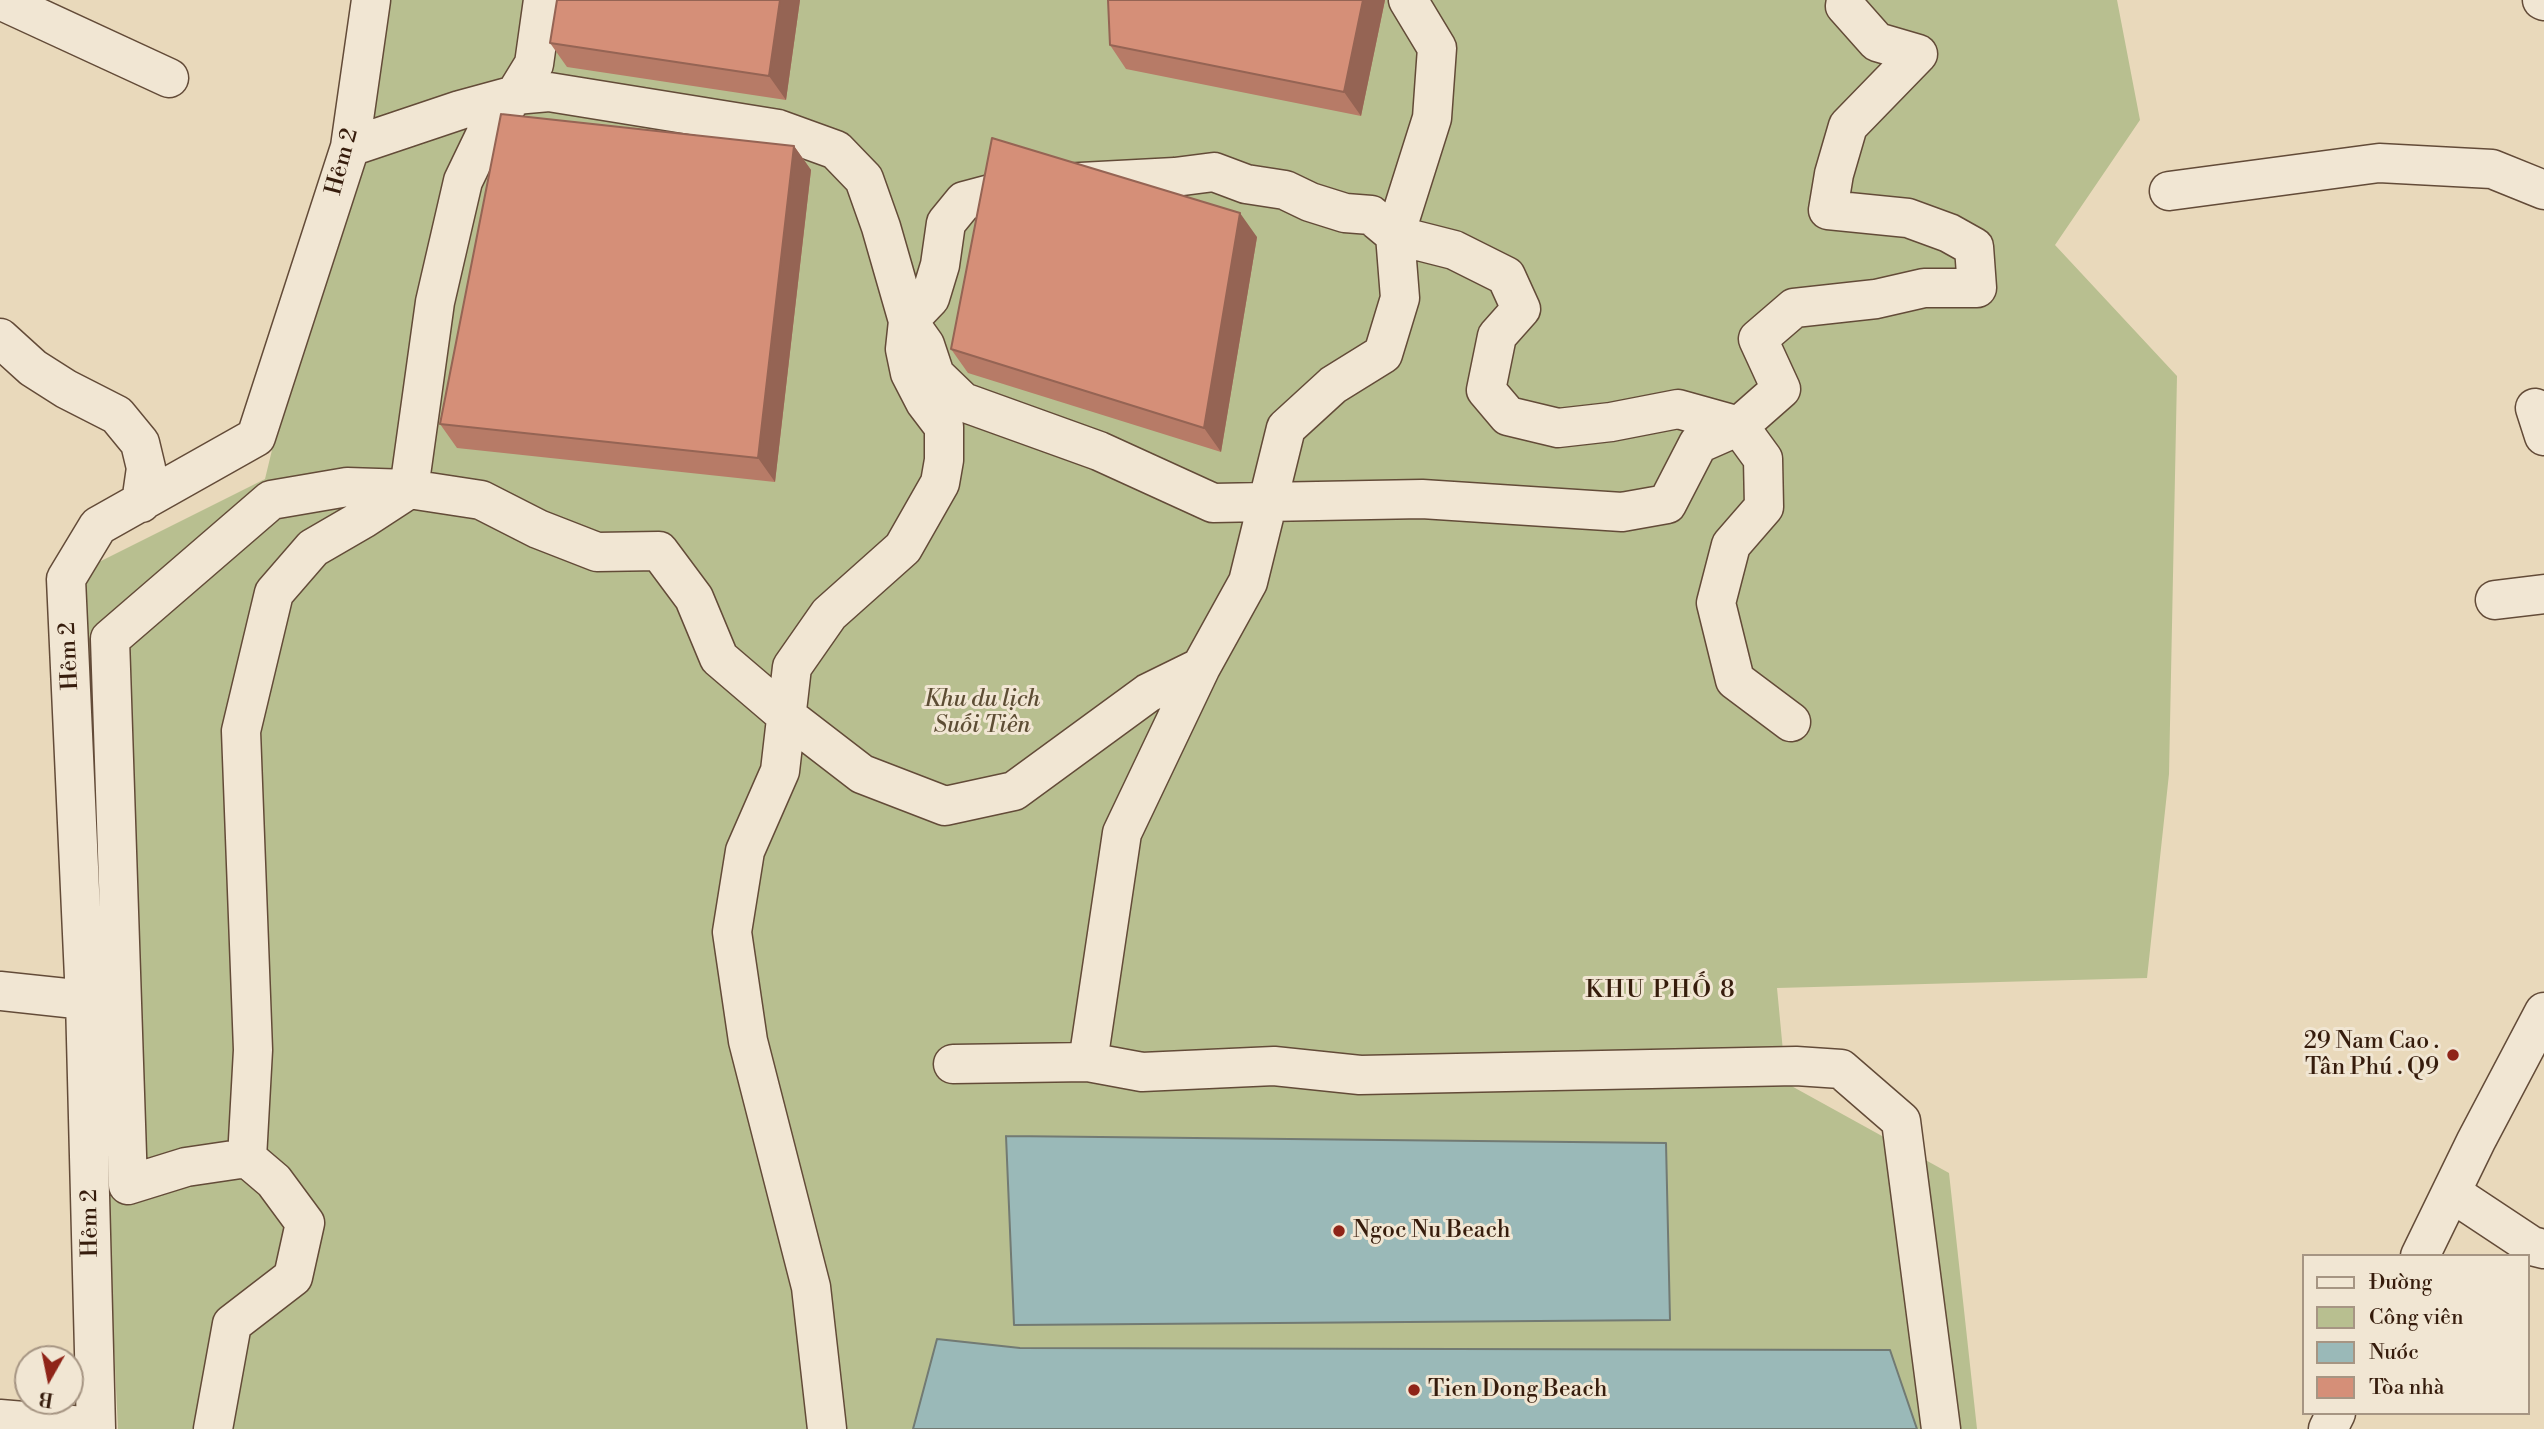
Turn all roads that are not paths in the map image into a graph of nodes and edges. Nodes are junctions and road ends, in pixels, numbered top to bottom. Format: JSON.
{"nodes":[{"id":1,"x":0,"y":0,"type":"edge"},
{"id":2,"x":371,"y":0,"type":"edge"},
{"id":3,"x":543,"y":0,"type":"edge"},
{"id":4,"x":1408,"y":0,"type":"edge"},
{"id":5,"x":1846,"y":0,"type":"edge"},
{"id":6,"x":169,"y":78,"type":"dead end"},
{"id":7,"x":515,"y":95,"type":"junction"},
{"id":8,"x":350,"y":147,"type":"junction"},
{"id":9,"x":2544,"y":190,"type":"edge"},
{"id":10,"x":2169,"y":191,"type":"dead end"},
{"id":11,"x":1395,"y":235,"type":"junction"},
{"id":12,"x":908,"y":321,"type":"junction"},
{"id":13,"x":0,"y":338,"type":"edge"},
{"id":14,"x":1739,"y":426,"type":"junction"},
{"id":15,"x":409,"y":489,"type":"junction"},
{"id":16,"x":1269,"y":501,"type":"junction"},
{"id":17,"x":141,"y":503,"type":"junction"},
{"id":18,"x":2544,"y":594,"type":"edge"},
{"id":19,"x":2495,"y":600,"type":"dead end"},
{"id":20,"x":1200,"y":667,"type":"junction"},
{"id":21,"x":788,"y":717,"type":"junction"},
{"id":22,"x":1791,"y":722,"type":"dead end"},
{"id":23,"x":0,"y":991,"type":"edge"},
{"id":24,"x":85,"y":1000,"type":"junction"},
{"id":25,"x":2544,"y":1012,"type":"edge"},
{"id":26,"x":1088,"y":1062,"type":"junction"},
{"id":27,"x":953,"y":1064,"type":"dead end"},
{"id":28,"x":247,"y":1158,"type":"junction"},
{"id":29,"x":2452,"y":1193,"type":"junction"},
{"id":30,"x":2544,"y":1249,"type":"edge"},
{"id":31,"x":2421,"y":1254,"type":"edge"},
{"id":32,"x":0,"y":1419,"type":"edge"},
{"id":33,"x":96,"y":1428,"type":"edge"},
{"id":34,"x":213,"y":1429,"type":"edge"},
{"id":35,"x":827,"y":1429,"type":"edge"},
{"id":36,"x":1941,"y":1429,"type":"edge"}],
"edges":[{"from":1,"to":6,"type":"street"},
{"from":2,"to":8,"type":"street","name":"Hẻm 2"},
{"from":3,"to":7,"type":"street"},
{"from":4,"to":11,"type":"street"},
{"from":5,"to":14,"type":"street"},
{"from":7,"to":8,"type":"street"},
{"from":7,"to":12,"type":"street"},
{"from":7,"to":15,"type":"street"},
{"from":8,"to":17,"type":"street","name":"Hẻm 2"},
{"from":9,"to":10,"type":"street"},
{"from":11,"to":12,"type":"street"},
{"from":11,"to":14,"type":"street"},
{"from":11,"to":16,"type":"street"},
{"from":12,"to":16,"type":"street"},
{"from":12,"to":21,"type":"street"},
{"from":13,"to":17,"type":"street"},
{"from":14,"to":16,"type":"street"},
{"from":14,"to":22,"type":"street"},
{"from":15,"to":21,"type":"street"},
{"from":15,"to":28,"type":"street"},
{"from":15,"to":28,"type":"street"},
{"from":16,"to":20,"type":"street"},
{"from":17,"to":24,"type":"street","name":"Hẻm 2"},
{"from":18,"to":19,"type":"street"},
{"from":20,"to":21,"type":"street"},
{"from":20,"to":26,"type":"street"},
{"from":21,"to":35,"type":"street"},
{"from":23,"to":24,"type":"street"},
{"from":24,"to":33,"type":"street","name":"Hẻm 2"},
{"from":25,"to":29,"type":"street"},
{"from":26,"to":27,"type":"street"},
{"from":26,"to":36,"type":"street"},
{"from":28,"to":34,"type":"street"},
{"from":29,"to":30,"type":"street"},
{"from":29,"to":31,"type":"street"},
{"from":32,"to":33,"type":"street"}]}
